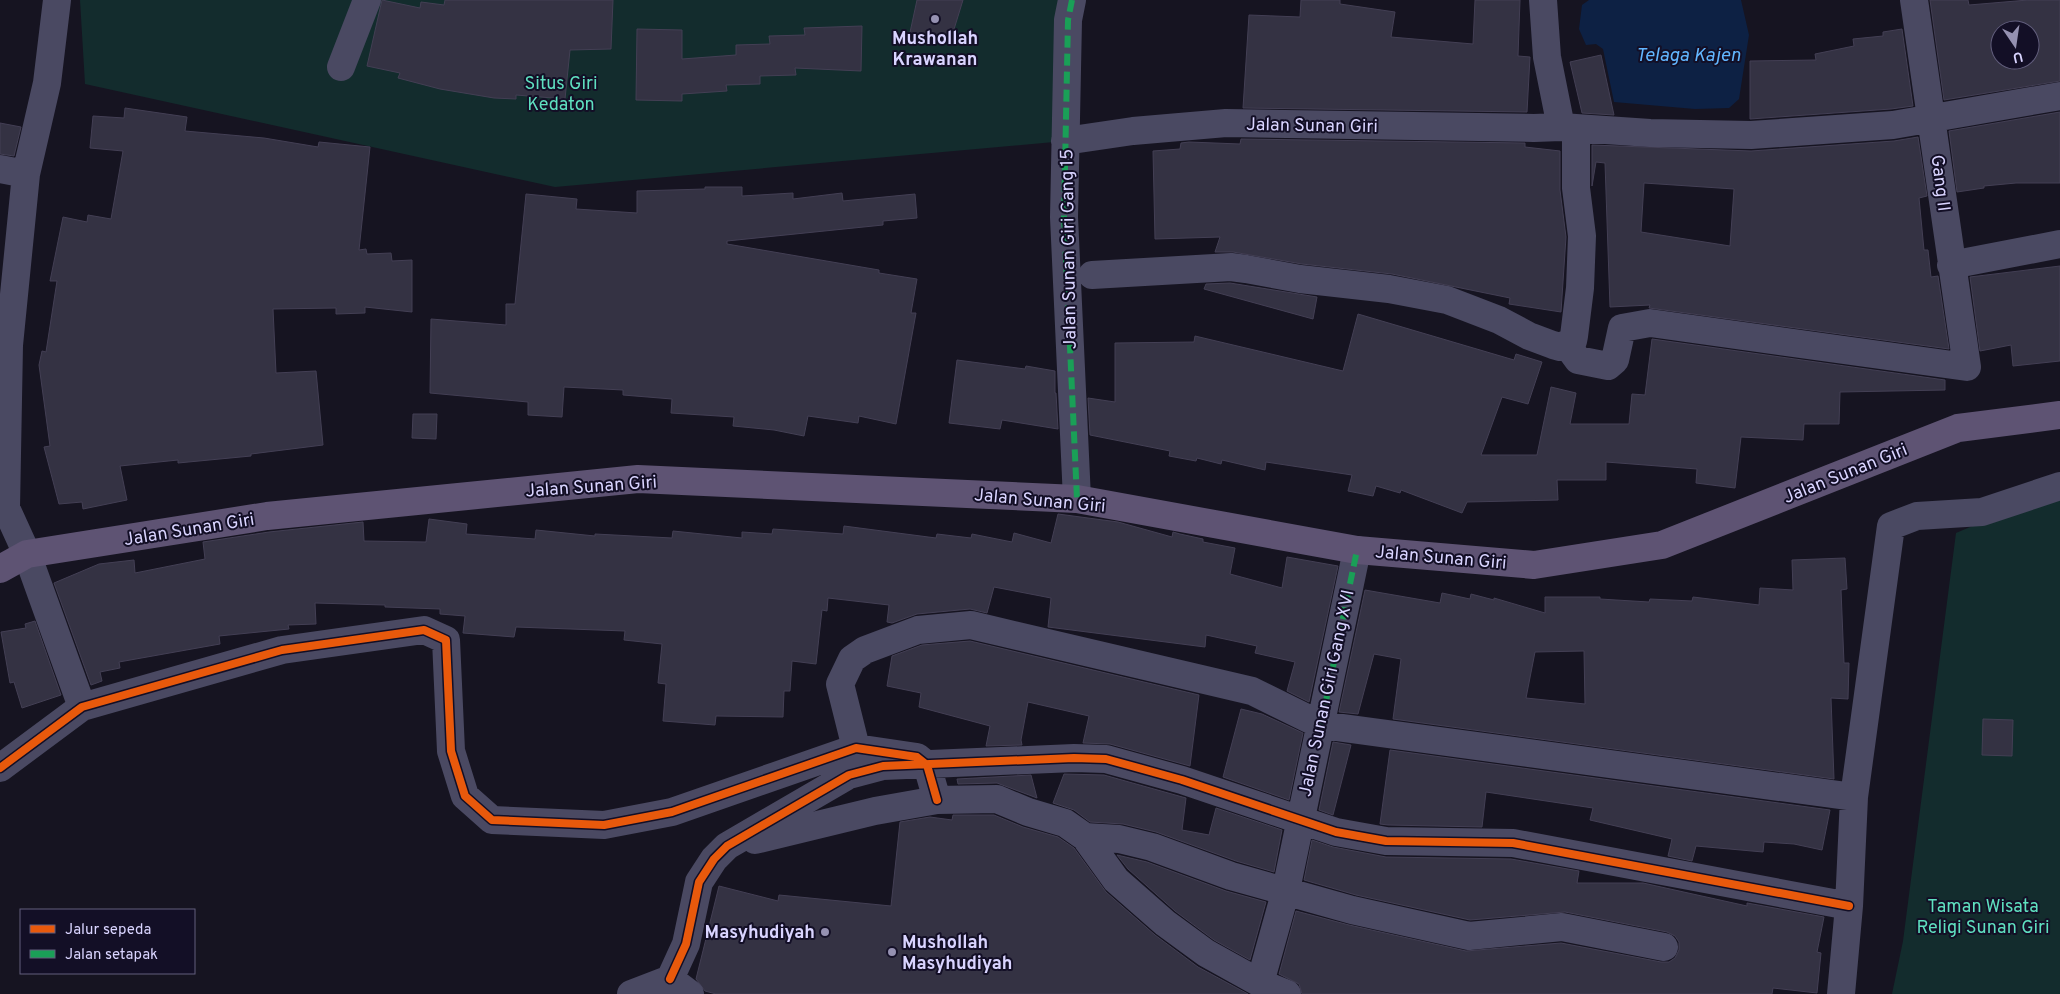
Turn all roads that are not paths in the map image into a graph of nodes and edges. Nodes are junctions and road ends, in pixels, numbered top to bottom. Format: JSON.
{"nodes":[{"id":1,"x":56,"y":0,"type":"edge"},
{"id":2,"x":367,"y":0,"type":"edge"},
{"id":3,"x":1072,"y":0,"type":"edge"},
{"id":4,"x":1543,"y":0,"type":"edge"},
{"id":5,"x":1914,"y":0,"type":"edge"},
{"id":6,"x":341,"y":68,"type":"dead end"},
{"id":7,"x":2060,"y":96,"type":"edge"},
{"id":8,"x":1932,"y":117,"type":"junction"},
{"id":9,"x":1568,"y":127,"type":"junction"},
{"id":10,"x":1065,"y":141,"type":"junction"},
{"id":11,"x":13,"y":172,"type":"edge"},
{"id":12,"x":2060,"y":244,"type":"edge"},
{"id":13,"x":1951,"y":265,"type":"junction"},
{"id":14,"x":1092,"y":275,"type":"dead end"},
{"id":15,"x":5,"y":345,"type":"edge"},
{"id":16,"x":1567,"y":345,"type":"junction"},
{"id":17,"x":2060,"y":415,"type":"edge"},
{"id":18,"x":2060,"y":486,"type":"edge"},
{"id":19,"x":1077,"y":499,"type":"junction"},
{"id":20,"x":1357,"y":550,"type":"junction"},
{"id":21,"x":27,"y":554,"type":"junction"},
{"id":22,"x":0,"y":569,"type":"edge"},
{"id":23,"x":82,"y":707,"type":"junction"},
{"id":24,"x":1321,"y":725,"type":"junction"},
{"id":25,"x":856,"y":748,"type":"junction"},
{"id":26,"x":927,"y":765,"type":"junction"},
{"id":27,"x":0,"y":768,"type":"edge"},
{"id":28,"x":1854,"y":798,"type":"junction"},
{"id":29,"x":937,"y":800,"type":"junction"},
{"id":30,"x":1299,"y":819,"type":"junction"},
{"id":31,"x":1085,"y":837,"type":"junction"},
{"id":32,"x":727,"y":846,"type":"junction"},
{"id":33,"x":1286,"y":890,"type":"junction"},
{"id":34,"x":1850,"y":906,"type":"junction"},
{"id":35,"x":1664,"y":947,"type":"dead end"},
{"id":36,"x":1260,"y":983,"type":"junction"},
{"id":37,"x":680,"y":986,"type":"edge"},
{"id":38,"x":631,"y":994,"type":"edge"},
{"id":39,"x":1287,"y":994,"type":"edge"},
{"id":40,"x":1841,"y":994,"type":"edge"}],
"edges":[{"from":1,"to":11,"type":"street"},
{"from":2,"to":6,"type":"street"},
{"from":3,"to":10,"type":"street","name":"Jalan Sunan Giri Gang 15"},
{"from":4,"to":9,"type":"street"},
{"from":5,"to":8,"type":"street","name":"Gang II"},
{"from":7,"to":8,"type":"street","name":"Jalan Sunan Giri"},
{"from":8,"to":9,"type":"street","name":"Jalan Sunan Giri"},
{"from":8,"to":13,"type":"street","name":"Gang II"},
{"from":9,"to":10,"type":"street","name":"Jalan Sunan Giri"},
{"from":9,"to":16,"type":"street"},
{"from":10,"to":19,"type":"street","name":"Jalan Sunan Giri Gang 15"},
{"from":11,"to":15,"type":"street"},
{"from":12,"to":13,"type":"street"},
{"from":13,"to":16,"type":"street","name":"Gang II"},
{"from":14,"to":16,"type":"street"},
{"from":15,"to":21,"type":"street"},
{"from":17,"to":20,"type":"main road","name":"Jalan Sunan Giri"},
{"from":18,"to":28,"type":"street"},
{"from":19,"to":20,"type":"main road","name":"Jalan Sunan Giri"},
{"from":19,"to":21,"type":"main road","name":"Jalan Sunan Giri"},
{"from":20,"to":24,"type":"street","name":"Jalan Sunan Giri Gang XVI"},
{"from":21,"to":22,"type":"main road","name":"Jalan Sunan Giri"},
{"from":21,"to":23,"type":"street"},
{"from":23,"to":25,"type":"street"},
{"from":23,"to":27,"type":"street"},
{"from":24,"to":25,"type":"street"},
{"from":24,"to":28,"type":"street"},
{"from":24,"to":30,"type":"street","name":"Jalan Sunan Giri Gang XVI"},
{"from":25,"to":26,"type":"street"},
{"from":26,"to":29,"type":"street"},
{"from":26,"to":30,"type":"street"},
{"from":26,"to":32,"type":"street"},
{"from":28,"to":34,"type":"street"},
{"from":29,"to":31,"type":"street"},
{"from":29,"to":32,"type":"street"},
{"from":30,"to":33,"type":"street","name":"Jalan Sunan Giri Gang XVI"},
{"from":30,"to":34,"type":"street"},
{"from":31,"to":33,"type":"street"},
{"from":31,"to":36,"type":"street"},
{"from":32,"to":37,"type":"street"},
{"from":33,"to":35,"type":"street"},
{"from":33,"to":36,"type":"street","name":"Jalan Sunan Giri Gang XVI"},
{"from":34,"to":40,"type":"street"},
{"from":36,"to":39,"type":"street"},
{"from":37,"to":38,"type":"street"}]}
